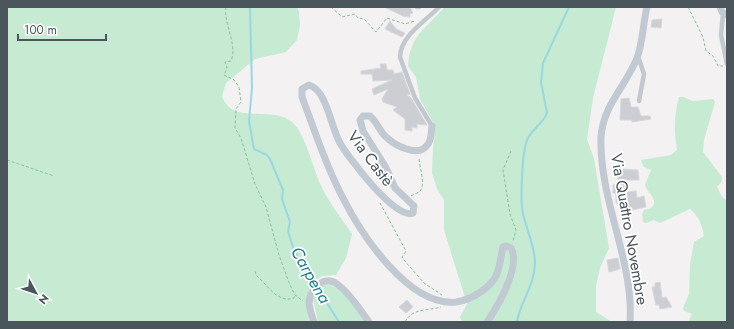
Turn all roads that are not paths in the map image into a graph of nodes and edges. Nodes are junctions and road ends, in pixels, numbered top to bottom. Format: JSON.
{"nodes":[{"id":1,"x":439,"y":7,"type":"edge"},
{"id":2,"x":647,"y":7,"type":"edge"},
{"id":3,"x":723,"y":12,"type":"edge"},
{"id":4,"x":638,"y":56,"type":"junction"},
{"id":5,"x":727,"y":64,"type":"edge"},
{"id":6,"x":639,"y":101,"type":"dead end"},
{"id":7,"x":432,"y":126,"type":"joint"},
{"id":8,"x":314,"y":322,"type":"edge"},
{"id":9,"x":369,"y":322,"type":"edge"},
{"id":10,"x":487,"y":322,"type":"edge"},
{"id":11,"x":630,"y":322,"type":"edge"}],
"edges":[{"from":1,"to":7,"type":"street"},
{"from":2,"to":4,"type":"street","name":"Via Quattro Novembre"},
{"from":3,"to":5,"type":"street"},
{"from":4,"to":6,"type":"street"},
{"from":4,"to":11,"type":"street","name":"Via Quattro Novembre"},
{"from":7,"to":10,"type":"street","name":"Via Castè"},
{"from":8,"to":9,"type":"street"}]}
